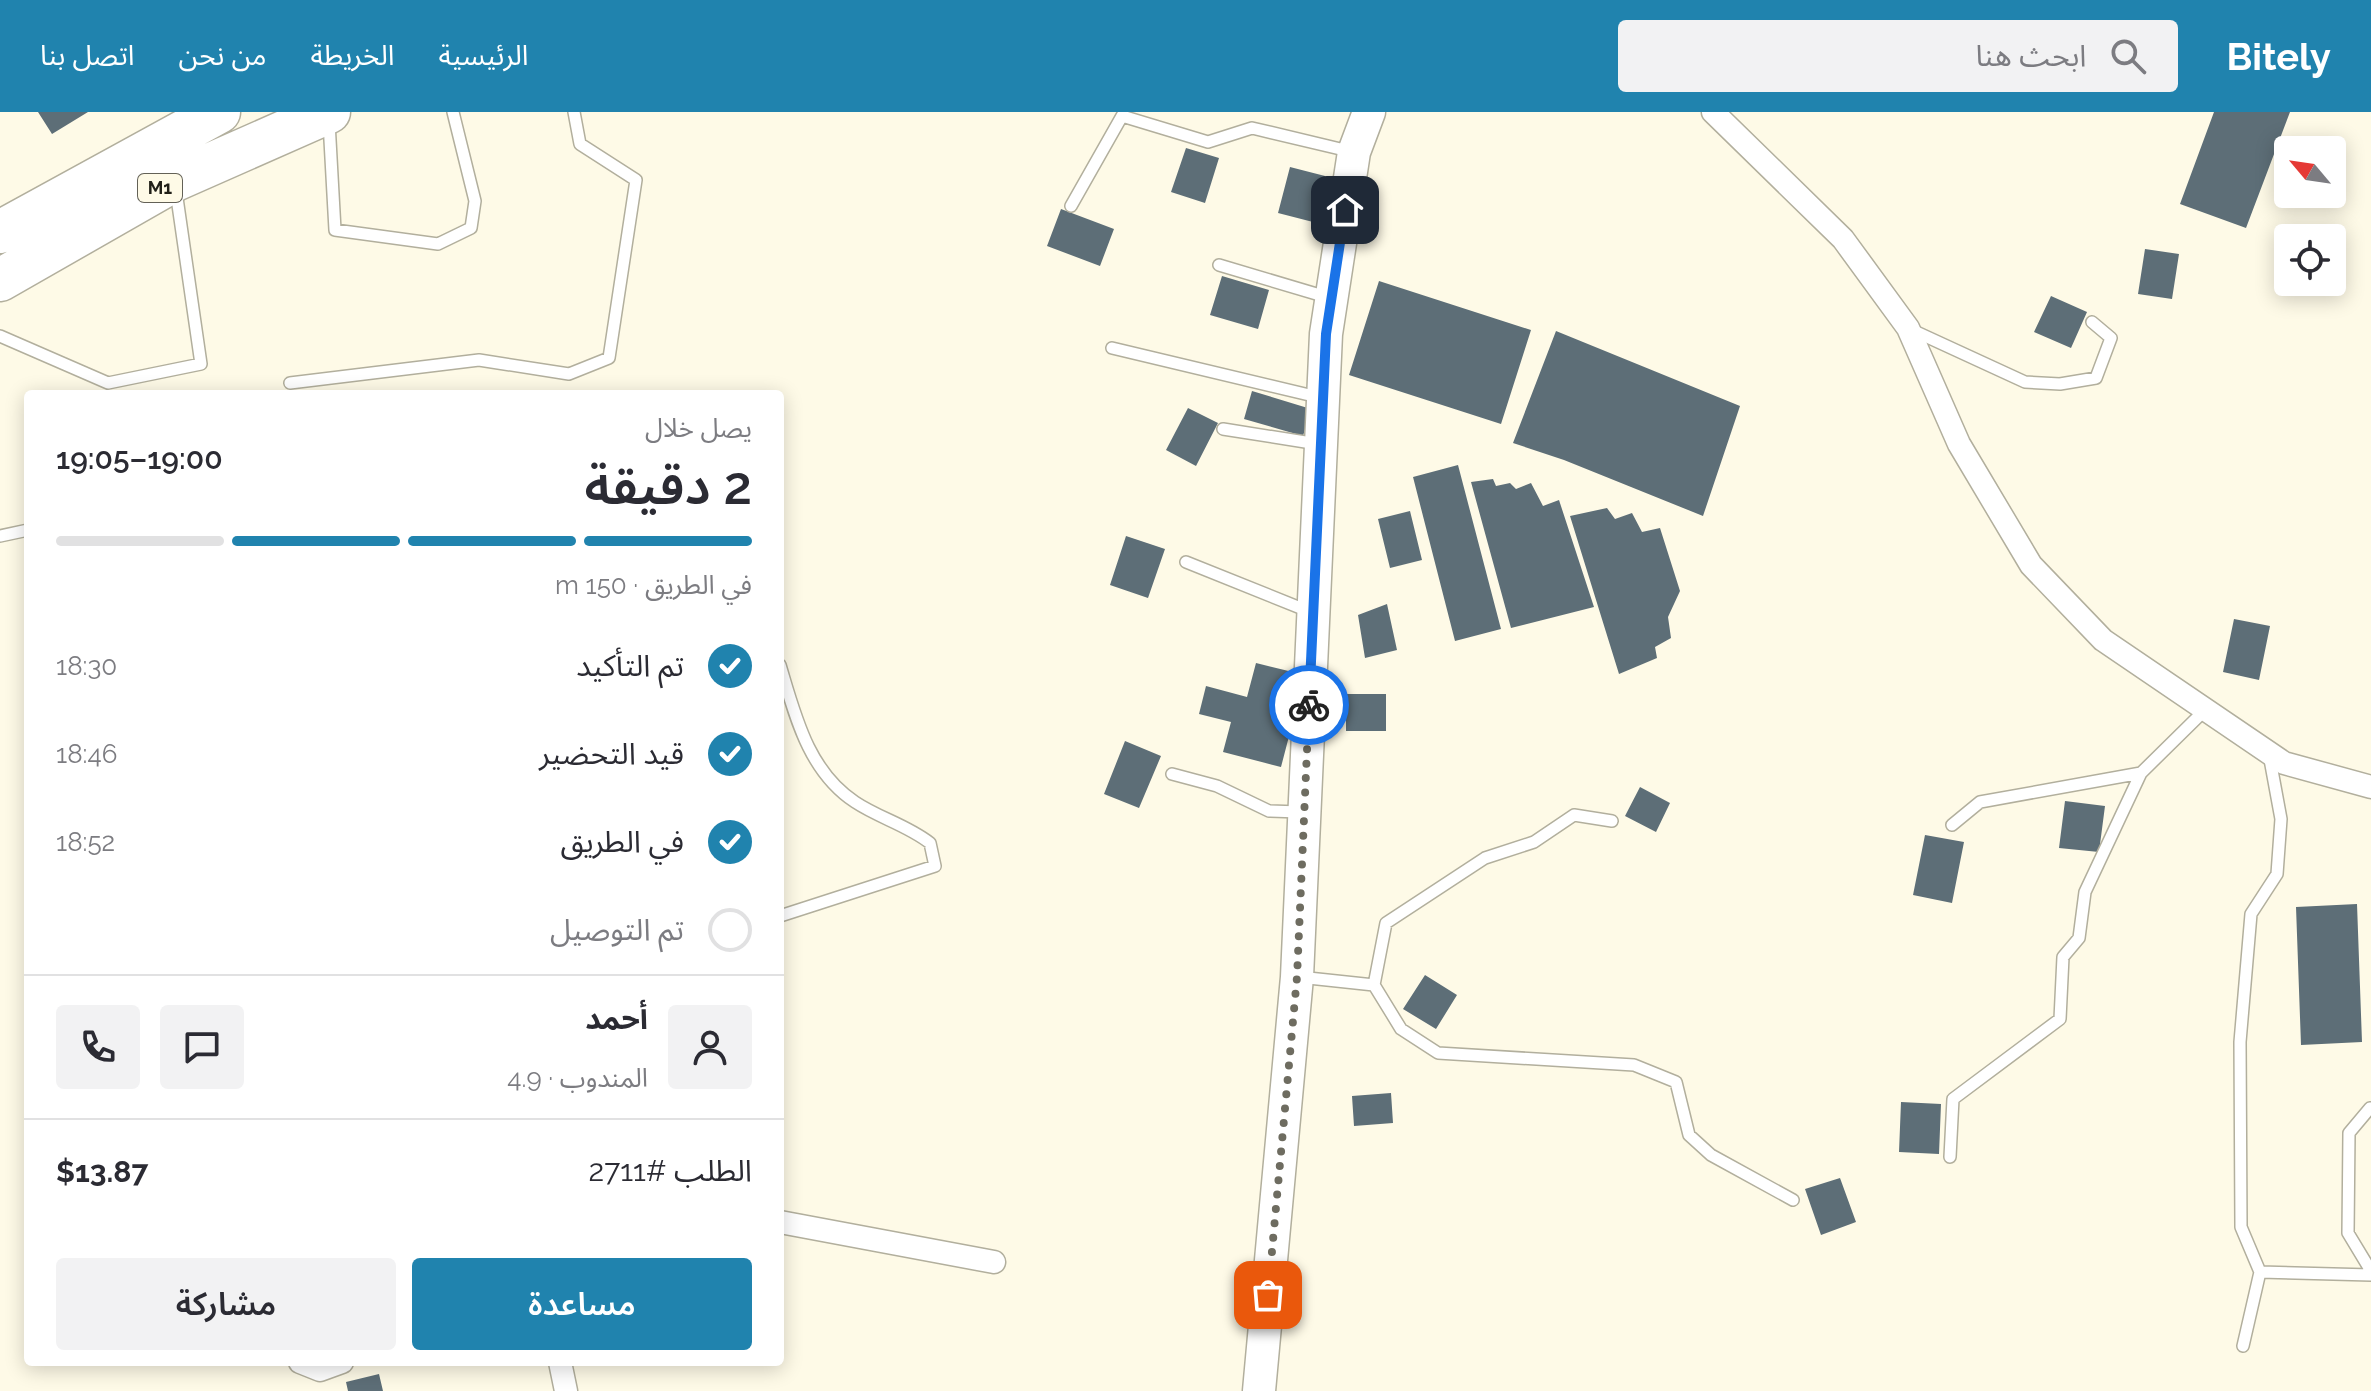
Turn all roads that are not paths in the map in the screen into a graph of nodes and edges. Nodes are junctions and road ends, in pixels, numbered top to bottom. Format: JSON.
{"nodes":[{"id":1,"x":219,"y":112,"type":"edge"},
{"id":2,"x":328,"y":112,"type":"edge"},
{"id":3,"x":453,"y":112,"type":"edge"},
{"id":4,"x":574,"y":112,"type":"edge"},
{"id":5,"x":1369,"y":112,"type":"edge"},
{"id":6,"x":1713,"y":112,"type":"edge"},
{"id":7,"x":1354,"y":152,"type":"junction"},
{"id":8,"x":175,"y":180,"type":"junction"},
{"id":9,"x":1071,"y":206,"type":"dead end"},
{"id":10,"x":0,"y":232,"type":"edge"},
{"id":11,"x":1219,"y":265,"type":"dead end"},
{"id":12,"x":0,"y":280,"type":"edge"},
{"id":13,"x":1331,"y":298,"type":"junction"},
{"id":14,"x":2092,"y":322,"type":"dead end"},
{"id":15,"x":1908,"y":328,"type":"junction"},
{"id":16,"x":0,"y":336,"type":"edge"},
{"id":17,"x":1112,"y":348,"type":"dead end"},
{"id":18,"x":290,"y":383,"type":"dead end"},
{"id":19,"x":1323,"y":398,"type":"junction"},
{"id":20,"x":1223,"y":429,"type":"dead end"},
{"id":21,"x":1321,"y":445,"type":"junction"},
{"id":22,"x":24,"y":531,"type":"edge"},
{"id":23,"x":0,"y":536,"type":"edge"},
{"id":24,"x":1186,"y":562,"type":"dead end"},
{"id":25,"x":1313,"y":613,"type":"junction"},
{"id":26,"x":784,"y":678,"type":"edge"},
{"id":27,"x":2204,"y":711,"type":"junction"},
{"id":28,"x":2269,"y":754,"type":"junction"},
{"id":29,"x":2141,"y":773,"type":"junction"},
{"id":30,"x":1172,"y":774,"type":"dead end"},
{"id":31,"x":2371,"y":787,"type":"edge"},
{"id":32,"x":1304,"y":812,"type":"junction"},
{"id":33,"x":1612,"y":821,"type":"dead end"},
{"id":34,"x":1952,"y":825,"type":"dead end"},
{"id":35,"x":784,"y":915,"type":"edge"},
{"id":36,"x":1297,"y":977,"type":"junction"},
{"id":37,"x":1374,"y":985,"type":"junction"},
{"id":38,"x":2370,"y":1108,"type":"edge"},
{"id":39,"x":1950,"y":1157,"type":"dead end"},
{"id":40,"x":1793,"y":1200,"type":"dead end"},
{"id":41,"x":784,"y":1223,"type":"edge"},
{"id":42,"x":994,"y":1262,"type":"dead end"},
{"id":43,"x":2260,"y":1272,"type":"junction"},
{"id":44,"x":2371,"y":1273,"type":"edge"},
{"id":45,"x":2243,"y":1346,"type":"dead end"},
{"id":46,"x":310,"y":1366,"type":"edge"},
{"id":47,"x":331,"y":1366,"type":"edge"},
{"id":48,"x":561,"y":1366,"type":"edge"},
{"id":49,"x":566,"y":1391,"type":"edge"},
{"id":50,"x":1259,"y":1391,"type":"edge"}],
"edges":[{"from":1,"to":10,"type":"highway","number":"M1"},
{"from":2,"to":3,"type":"lane"},
{"from":2,"to":8,"type":"highway","number":"M1"},
{"from":4,"to":18,"type":"lane"},
{"from":5,"to":7,"type":"street"},
{"from":6,"to":15,"type":"street"},
{"from":7,"to":9,"type":"lane"},
{"from":7,"to":13,"type":"street"},
{"from":8,"to":12,"type":"highway","number":"M1"},
{"from":8,"to":16,"type":"lane"},
{"from":11,"to":13,"type":"lane"},
{"from":13,"to":19,"type":"street"},
{"from":14,"to":15,"type":"lane"},
{"from":15,"to":27,"type":"street"},
{"from":17,"to":19,"type":"lane"},
{"from":19,"to":21,"type":"street"},
{"from":20,"to":21,"type":"lane"},
{"from":21,"to":25,"type":"street"},
{"from":22,"to":23,"type":"lane"},
{"from":24,"to":25,"type":"lane"},
{"from":25,"to":32,"type":"street"},
{"from":26,"to":35,"type":"lane"},
{"from":27,"to":28,"type":"street"},
{"from":27,"to":29,"type":"lane"},
{"from":28,"to":31,"type":"street"},
{"from":28,"to":43,"type":"lane"},
{"from":29,"to":34,"type":"lane"},
{"from":29,"to":39,"type":"lane"},
{"from":30,"to":32,"type":"lane"},
{"from":32,"to":36,"type":"street"},
{"from":33,"to":37,"type":"lane"},
{"from":36,"to":37,"type":"lane"},
{"from":36,"to":50,"type":"street"},
{"from":37,"to":40,"type":"lane"},
{"from":38,"to":44,"type":"lane"},
{"from":41,"to":42,"type":"street"},
{"from":43,"to":44,"type":"lane"},
{"from":43,"to":45,"type":"lane"},
{"from":46,"to":47,"type":"street"},
{"from":48,"to":49,"type":"street"}]}
